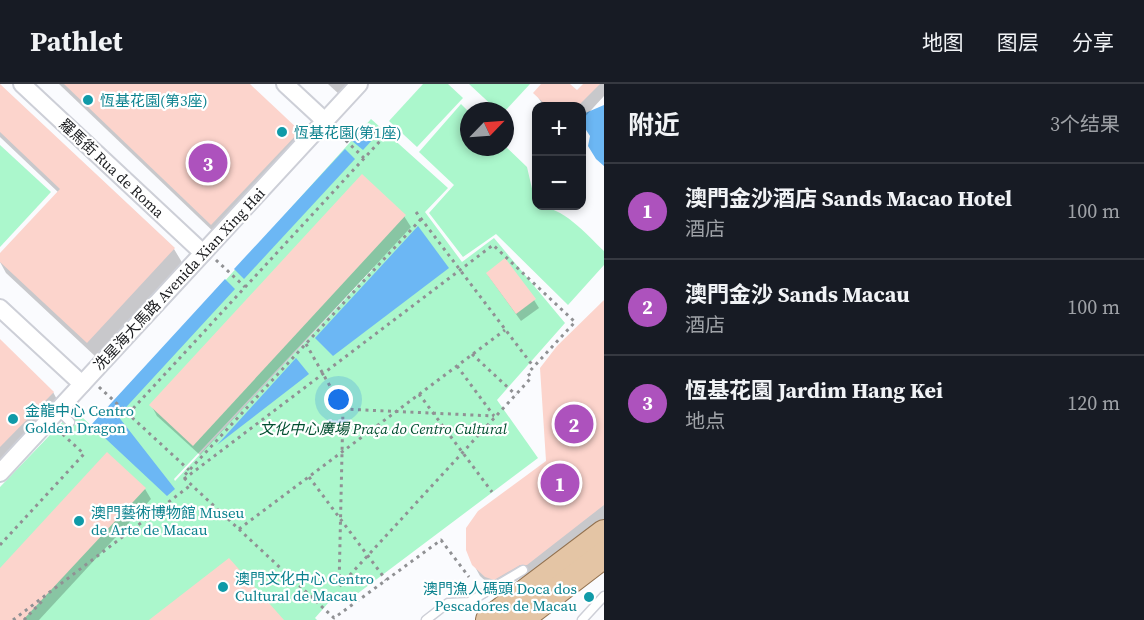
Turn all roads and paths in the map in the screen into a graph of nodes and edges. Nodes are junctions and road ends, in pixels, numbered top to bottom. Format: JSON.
{"nodes":[{"id":1,"x":22,"y":84,"type":"edge"},
{"id":2,"x":285,"y":84,"type":"edge"},
{"id":3,"x":359,"y":84,"type":"edge"},
{"id":4,"x":325,"y":121,"type":"junction"},
{"id":5,"x":368,"y":125,"type":"dead end"},
{"id":6,"x":364,"y":158,"type":"junction"},
{"id":7,"x":416,"y":212,"type":"dead end"},
{"id":8,"x":421,"y":219,"type":"junction"},
{"id":9,"x":204,"y":252,"type":"junction"},
{"id":10,"x":460,"y":270,"type":"junction"},
{"id":11,"x":245,"y":287,"type":"junction"},
{"id":12,"x":0,"y":308,"type":"edge"},
{"id":13,"x":505,"y":330,"type":"junction"},
{"id":14,"x":306,"y":344,"type":"junction"},
{"id":15,"x":472,"y":354,"type":"junction"},
{"id":16,"x":457,"y":366,"type":"junction"},
{"id":17,"x":533,"y":367,"type":"junction"},
{"id":18,"x":323,"y":374,"type":"junction"},
{"id":19,"x":82,"y":384,"type":"junction"},
{"id":20,"x":419,"y":394,"type":"junction"},
{"id":21,"x":516,"y":395,"type":"junction"},
{"id":22,"x":113,"y":400,"type":"dead end"},
{"id":23,"x":343,"y":409,"type":"junction"},
{"id":24,"x":396,"y":412,"type":"junction"},
{"id":25,"x":433,"y":413,"type":"junction"},
{"id":26,"x":128,"y":414,"type":"junction"},
{"id":27,"x":495,"y":417,"type":"junction"},
{"id":28,"x":59,"y":418,"type":"junction"},
{"id":29,"x":342,"y":452,"type":"junction"},
{"id":30,"x":463,"y":453,"type":"junction"},
{"id":31,"x":191,"y":472,"type":"junction"},
{"id":32,"x":0,"y":473,"type":"edge"},
{"id":33,"x":309,"y":477,"type":"junction"},
{"id":34,"x":191,"y":485,"type":"junction"},
{"id":35,"x":492,"y":492,"type":"dead end"},
{"id":36,"x":340,"y":519,"type":"junction"},
{"id":37,"x":239,"y":529,"type":"junction"},
{"id":38,"x":604,"y":532,"type":"edge"},
{"id":39,"x":0,"y":545,"type":"edge"},
{"id":40,"x":604,"y":555,"type":"edge"},
{"id":41,"x":368,"y":556,"type":"junction"},
{"id":42,"x":524,"y":570,"type":"dead end"},
{"id":43,"x":470,"y":577,"type":"dead end"},
{"id":44,"x":386,"y":580,"type":"junction"},
{"id":45,"x":51,"y":591,"type":"junction"},
{"id":46,"x":604,"y":596,"type":"edge"},
{"id":47,"x":13,"y":620,"type":"edge"},
{"id":48,"x":24,"y":620,"type":"edge"},
{"id":49,"x":426,"y":620,"type":"edge"},
{"id":50,"x":489,"y":620,"type":"edge"},
{"id":51,"x":519,"y":620,"type":"edge"},
{"id":52,"x":582,"y":620,"type":"edge"}],
"edges":[{"from":1,"to":9,"type":"street","name":"羅馬街 Rua de Roma"},
{"from":2,"to":4,"type":"street"},
{"from":3,"to":4,"type":"street","name":"冼星海大馬路 Avenida Xian Xing Hai"},
{"from":4,"to":6,"type":"path"},
{"from":4,"to":9,"type":"street","name":"冼星海大馬路 Avenida Xian Xing Hai"},
{"from":5,"to":6,"type":"path"},
{"from":6,"to":11,"type":"path"},
{"from":7,"to":8,"type":"path"},
{"from":8,"to":10,"type":"path"},
{"from":8,"to":14,"type":"path"},
{"from":9,"to":11,"type":"path"},
{"from":9,"to":19,"type":"street","name":"冼星海大馬路 Avenida Xian Xing Hai"},
{"from":10,"to":13,"type":"path"},
{"from":10,"to":17,"type":"path"},
{"from":10,"to":18,"type":"path"},
{"from":11,"to":26,"type":"path"},
{"from":12,"to":19,"type":"street"},
{"from":13,"to":15,"type":"path"},
{"from":13,"to":17,"type":"path"},
{"from":14,"to":18,"type":"path"},
{"from":14,"to":31,"type":"path"},
{"from":15,"to":16,"type":"path"},
{"from":15,"to":21,"type":"path"},
{"from":16,"to":20,"type":"path"},
{"from":16,"to":27,"type":"path"},
{"from":17,"to":21,"type":"path"},
{"from":18,"to":23,"type":"path"},
{"from":18,"to":31,"type":"path"},
{"from":19,"to":28,"type":"street","name":"冼星海大馬路 Avenida Xian Xing Hai"},
{"from":20,"to":24,"type":"path"},
{"from":20,"to":25,"type":"path"},
{"from":21,"to":27,"type":"path"},
{"from":22,"to":26,"type":"path"},
{"from":23,"to":24,"type":"path"},
{"from":23,"to":29,"type":"path"},
{"from":24,"to":25,"type":"path"},
{"from":24,"to":29,"type":"path"},
{"from":25,"to":27,"type":"path"},
{"from":25,"to":30,"type":"path"},
{"from":26,"to":31,"type":"path"},
{"from":27,"to":30,"type":"path"},
{"from":28,"to":32,"type":"street","name":"冼星海大馬路 Avenida Xian Xing Hai"},
{"from":28,"to":39,"type":"path"},
{"from":29,"to":33,"type":"path"},
{"from":29,"to":36,"type":"path"},
{"from":30,"to":35,"type":"path"},
{"from":30,"to":41,"type":"path"},
{"from":31,"to":34,"type":"path"},
{"from":33,"to":36,"type":"path"},
{"from":33,"to":37,"type":"path"},
{"from":34,"to":37,"type":"path"},
{"from":34,"to":45,"type":"path"},
{"from":36,"to":41,"type":"path"},
{"from":36,"to":41,"type":"path"},
{"from":37,"to":44,"type":"path"},
{"from":38,"to":50,"type":"main road"},
{"from":40,"to":51,"type":"main road"},
{"from":41,"to":44,"type":"path"},
{"from":42,"to":49,"type":"lane"},
{"from":43,"to":44,"type":"path"},
{"from":45,"to":47,"type":"path"},
{"from":45,"to":48,"type":"path"},
{"from":46,"to":52,"type":"lane"}]}
